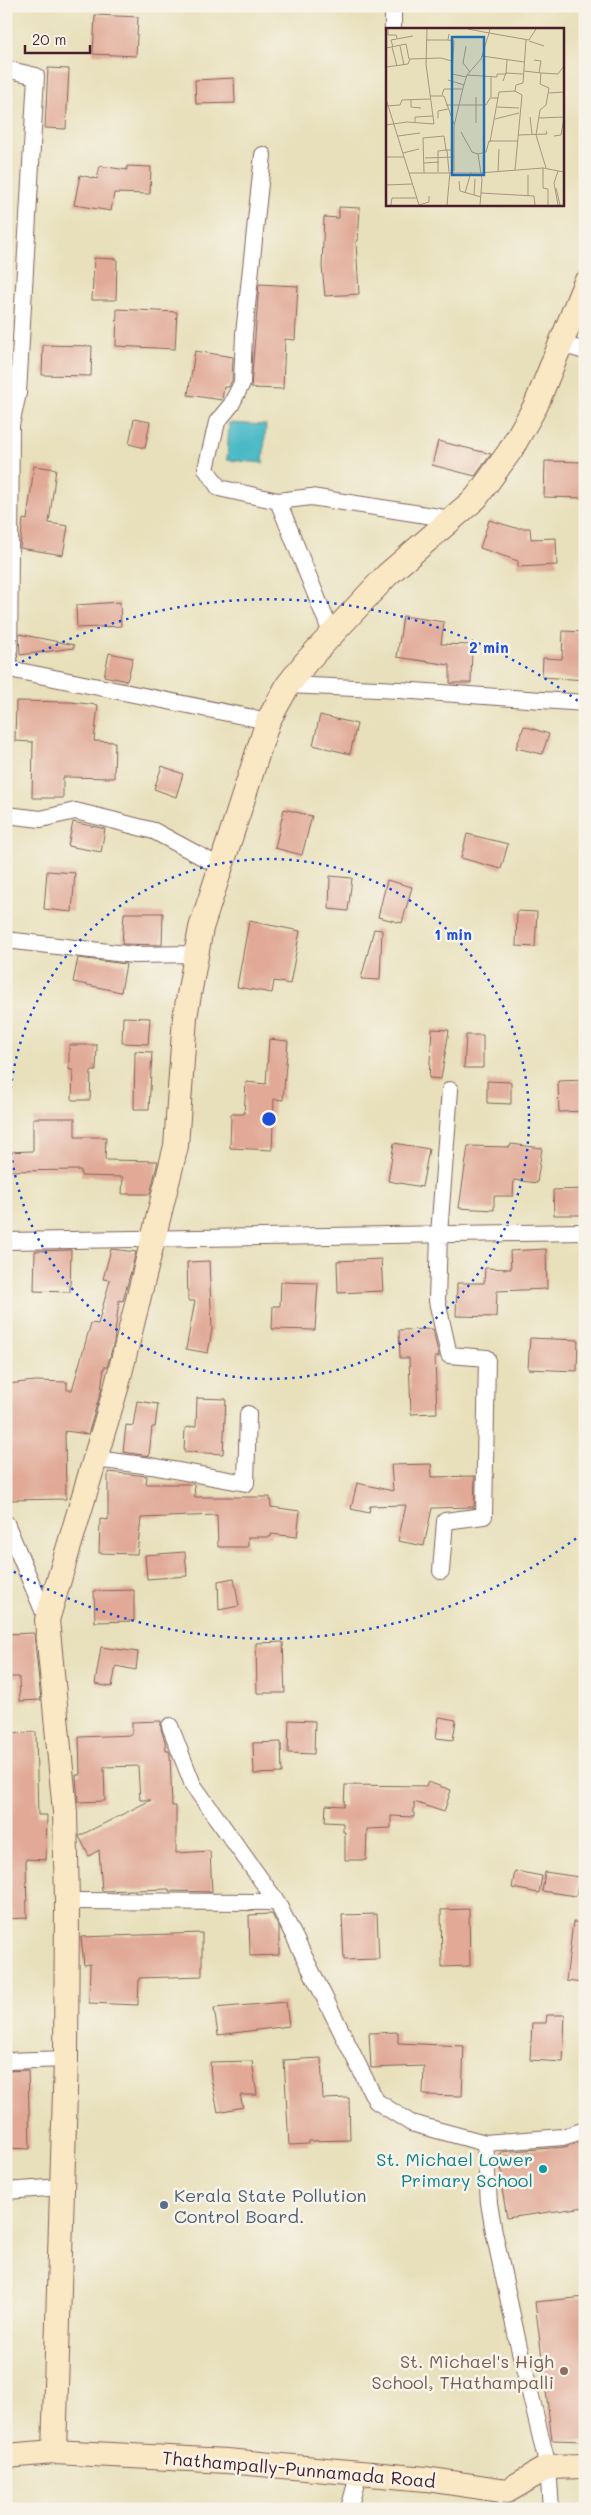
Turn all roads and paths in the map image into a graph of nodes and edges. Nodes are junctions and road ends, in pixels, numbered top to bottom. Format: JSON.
{"nodes":[{"id":1,"x":393,"y":6,"type":"edge"},
{"id":2,"x":393,"y":28,"type":"edge"},
{"id":3,"x":6,"y":68,"type":"edge"},
{"id":4,"x":263,"y":155,"type":"dead end"},
{"id":5,"x":585,"y":284,"type":"edge"},
{"id":6,"x":561,"y":344,"type":"junction"},
{"id":7,"x":585,"y":352,"type":"edge"},
{"id":8,"x":9,"y":425,"type":"edge"},
{"id":9,"x":278,"y":501,"type":"junction"},
{"id":10,"x":452,"y":519,"type":"junction"},
{"id":11,"x":332,"y":635,"type":"junction"},
{"id":12,"x":288,"y":685,"type":"junction"},
{"id":13,"x":585,"y":703,"type":"edge"},
{"id":14,"x":268,"y":721,"type":"junction"},
{"id":15,"x":6,"y":815,"type":"edge"},
{"id":16,"x":220,"y":868,"type":"junction"},
{"id":17,"x":6,"y":940,"type":"edge"},
{"id":18,"x":196,"y":954,"type":"junction"},
{"id":19,"x":450,"y":1090,"type":"dead end"},
{"id":20,"x":585,"y":1232,"type":"edge"},
{"id":21,"x":439,"y":1234,"type":"junction"},
{"id":22,"x":154,"y":1239,"type":"junction"},
{"id":23,"x":6,"y":1241,"type":"edge"},
{"id":24,"x":248,"y":1414,"type":"dead end"},
{"id":25,"x":95,"y":1459,"type":"junction"},
{"id":26,"x":6,"y":1523,"type":"edge"},
{"id":27,"x":441,"y":1572,"type":"dead end"},
{"id":28,"x":47,"y":1620,"type":"junction"},
{"id":29,"x":170,"y":1726,"type":"dead end"},
{"id":30,"x":67,"y":1901,"type":"junction"},
{"id":31,"x":277,"y":1902,"type":"junction"},
{"id":32,"x":66,"y":2060,"type":"junction"},
{"id":33,"x":6,"y":2061,"type":"edge"},
{"id":34,"x":585,"y":2130,"type":"edge"},
{"id":35,"x":485,"y":2143,"type":"junction"},
{"id":36,"x":62,"y":2187,"type":"junction"},
{"id":37,"x":6,"y":2191,"type":"edge"},
{"id":38,"x":54,"y":2452,"type":"junction"},
{"id":39,"x":6,"y":2456,"type":"edge"},
{"id":40,"x":585,"y":2466,"type":"edge"},
{"id":41,"x":548,"y":2467,"type":"junction"},
{"id":42,"x":359,"y":2472,"type":"junction"},
{"id":43,"x":349,"y":2509,"type":"edge"},
{"id":44,"x":551,"y":2509,"type":"edge"}],
"edges":[{"from":1,"to":2,"type":"street"},
{"from":3,"to":8,"type":"street"},
{"from":4,"to":9,"type":"street"},
{"from":5,"to":6,"type":"main road"},
{"from":6,"to":7,"type":"street"},
{"from":6,"to":10,"type":"main road"},
{"from":8,"to":14,"type":"street"},
{"from":9,"to":10,"type":"street"},
{"from":9,"to":11,"type":"street"},
{"from":10,"to":11,"type":"main road"},
{"from":11,"to":12,"type":"main road"},
{"from":12,"to":13,"type":"street"},
{"from":12,"to":14,"type":"main road"},
{"from":14,"to":16,"type":"main road"},
{"from":15,"to":16,"type":"street"},
{"from":16,"to":18,"type":"main road"},
{"from":17,"to":18,"type":"street"},
{"from":18,"to":22,"type":"main road"},
{"from":19,"to":21,"type":"street"},
{"from":20,"to":21,"type":"street"},
{"from":21,"to":22,"type":"street"},
{"from":21,"to":27,"type":"street"},
{"from":22,"to":23,"type":"street"},
{"from":22,"to":25,"type":"main road"},
{"from":24,"to":25,"type":"street"},
{"from":25,"to":28,"type":"main road"},
{"from":26,"to":28,"type":"street"},
{"from":28,"to":30,"type":"main road"},
{"from":29,"to":31,"type":"street"},
{"from":30,"to":31,"type":"street"},
{"from":30,"to":32,"type":"main road"},
{"from":31,"to":35,"type":"street"},
{"from":32,"to":33,"type":"street"},
{"from":32,"to":36,"type":"main road"},
{"from":34,"to":35,"type":"street"},
{"from":35,"to":41,"type":"street"},
{"from":36,"to":37,"type":"street"},
{"from":36,"to":38,"type":"main road"},
{"from":38,"to":39,"type":"main road","name":"Thathampally-Punnamada Road"},
{"from":38,"to":42,"type":"main road","name":"Thathampally-Punnamada Road"},
{"from":40,"to":41,"type":"main road","name":"Thathampally-Punnamada Road"},
{"from":41,"to":42,"type":"main road","name":"Thathampally-Punnamada Road"},
{"from":41,"to":44,"type":"street"},
{"from":42,"to":43,"type":"street"}]}
